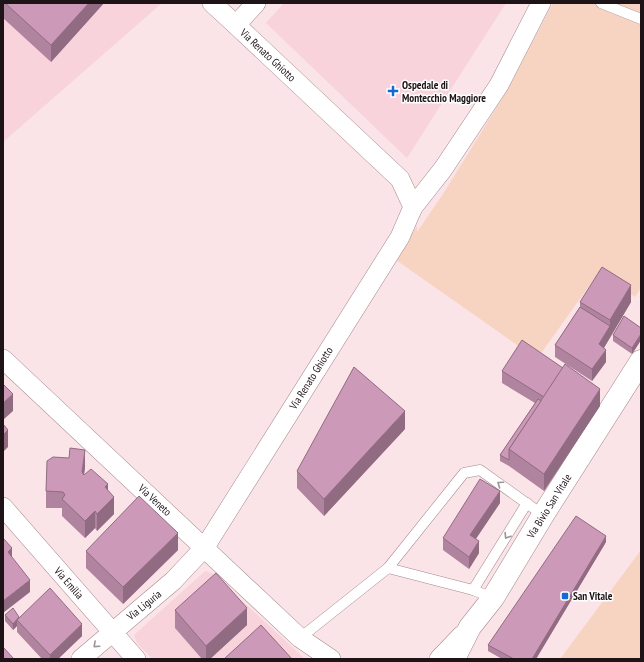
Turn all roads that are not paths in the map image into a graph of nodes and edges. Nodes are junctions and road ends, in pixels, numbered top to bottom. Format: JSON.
{"nodes":[{"id":1,"x":212,"y":3,"type":"edge"},
{"id":2,"x":256,"y":3,"type":"edge"},
{"id":3,"x":541,"y":3,"type":"edge"},
{"id":4,"x":601,"y":3,"type":"edge"},
{"id":5,"x":641,"y":19,"type":"edge"},
{"id":6,"x":236,"y":25,"type":"junction"},
{"id":7,"x":413,"y":207,"type":"junction"},
{"id":8,"x":3,"y":359,"type":"edge"},
{"id":9,"x":641,"y":361,"type":"edge"},
{"id":10,"x":3,"y":507,"type":"edge"},
{"id":11,"x":535,"y":509,"type":"junction"},
{"id":12,"x":205,"y":547,"type":"junction"},
{"id":13,"x":388,"y":568,"type":"junction"},
{"id":14,"x":473,"y":590,"type":"junction"},
{"id":15,"x":493,"y":598,"type":"junction"},
{"id":16,"x":111,"y":632,"type":"junction"},
{"id":17,"x":303,"y":640,"type":"junction"},
{"id":18,"x":451,"y":657,"type":"edge"},
{"id":19,"x":81,"y":659,"type":"edge"},
{"id":20,"x":136,"y":659,"type":"edge"},
{"id":21,"x":317,"y":659,"type":"edge"},
{"id":22,"x":331,"y":659,"type":"edge"}],
"edges":[{"from":1,"to":6,"type":"street","name":"Via Renato Ghiotto"},
{"from":2,"to":6,"type":"street","name":"Via Renato Ghiotto"},
{"from":3,"to":7,"type":"street","name":"Via Renato Ghiotto"},
{"from":4,"to":5,"type":"lane"},
{"from":6,"to":7,"type":"street","name":"Via Renato Ghiotto"},
{"from":7,"to":12,"type":"street","name":"Via Renato Ghiotto"},
{"from":8,"to":12,"type":"street","name":"Via Veneto"},
{"from":9,"to":11,"type":"main road","name":"Via Bivio San Vitale"},
{"from":10,"to":16,"type":"street","name":"Via Emilia"},
{"from":11,"to":13,"type":"lane","one_way":true},
{"from":11,"to":14,"type":"lane","one_way":true},
{"from":11,"to":15,"type":"main road","name":"Via Bivio San Vitale"},
{"from":12,"to":16,"type":"street","name":"Via Liguria"},
{"from":12,"to":17,"type":"street","name":"Via Veneto"},
{"from":13,"to":14,"type":"lane"},
{"from":13,"to":17,"type":"lane"},
{"from":14,"to":15,"type":"lane"},
{"from":15,"to":18,"type":"main road","name":"Via Bivio San Vitale"},
{"from":16,"to":19,"type":"street","name":"Via Liguria","one_way":true},
{"from":16,"to":20,"type":"street","name":"Via Emilia"},
{"from":17,"to":21,"type":"street","name":"Via Veneto"},
{"from":17,"to":22,"type":"street","name":"Via Veneto"}]}
